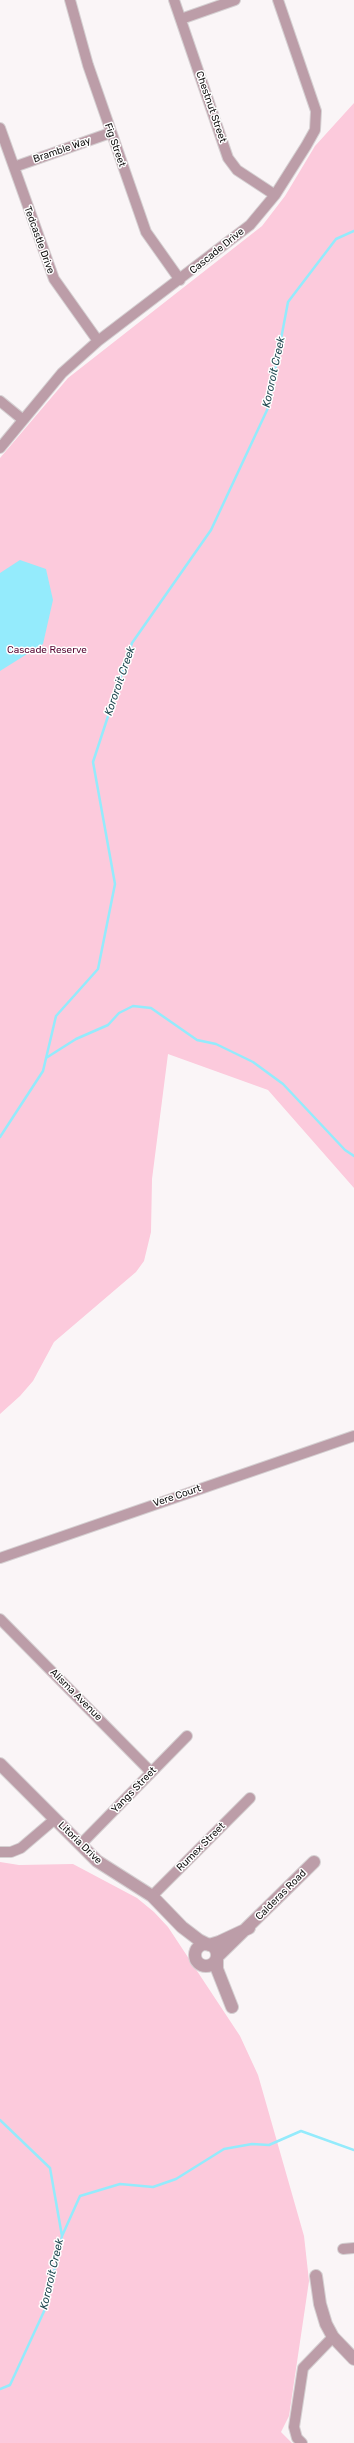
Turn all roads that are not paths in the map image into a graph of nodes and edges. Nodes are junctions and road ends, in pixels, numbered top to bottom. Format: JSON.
{"nodes":[{"id":1,"x":70,"y":0,"type":"edge"},
{"id":2,"x":174,"y":0,"type":"edge"},
{"id":3,"x":235,"y":0,"type":"edge"},
{"id":4,"x":278,"y":0,"type":"edge"},
{"id":5,"x":181,"y":19,"type":"junction"},
{"id":6,"x":0,"y":128,"type":"edge"},
{"id":7,"x":110,"y":133,"type":"junction"},
{"id":8,"x":14,"y":167,"type":"junction"},
{"id":9,"x":275,"y":195,"type":"junction"},
{"id":10,"x":180,"y":280,"type":"junction"},
{"id":11,"x":98,"y":341,"type":"junction"},
{"id":12,"x":0,"y":400,"type":"edge"},
{"id":13,"x":22,"y":419,"type":"junction"},
{"id":14,"x":0,"y":448,"type":"edge"},
{"id":15,"x":354,"y":1436,"type":"edge"},
{"id":16,"x":0,"y":1558,"type":"edge"},
{"id":17,"x":0,"y":1619,"type":"edge"},
{"id":18,"x":187,"y":1736,"type":"dead end"},
{"id":19,"x":0,"y":1764,"type":"edge"},
{"id":20,"x":151,"y":1772,"type":"junction"},
{"id":21,"x":250,"y":1798,"type":"dead end"},
{"id":22,"x":55,"y":1819,"type":"junction"},
{"id":23,"x":81,"y":1844,"type":"junction"},
{"id":24,"x":0,"y":1852,"type":"edge"},
{"id":25,"x":314,"y":1862,"type":"dead end"},
{"id":26,"x":152,"y":1896,"type":"junction"},
{"id":27,"x":167,"y":1912,"type":"junction"},
{"id":28,"x":248,"y":1928,"type":"junction"},
{"id":29,"x":209,"y":1945,"type":"junction"},
{"id":30,"x":194,"y":1955,"type":"junction"},
{"id":31,"x":217,"y":1957,"type":"junction"},
{"id":32,"x":203,"y":1966,"type":"junction"},
{"id":33,"x":354,"y":2248,"type":"edge"},
{"id":34,"x":344,"y":2250,"type":"dead end"},
{"id":35,"x":316,"y":2276,"type":"dead end"},
{"id":36,"x":333,"y":2337,"type":"junction"},
{"id":37,"x":354,"y":2359,"type":"edge"},
{"id":38,"x":302,"y":2443,"type":"edge"}],
"edges":[{"from":1,"to":7,"type":"street","name":"Fig Street"},
{"from":2,"to":5,"type":"street","name":"Chestnut Street"},
{"from":3,"to":5,"type":"street"},
{"from":4,"to":9,"type":"street","name":"Cascade Drive"},
{"from":5,"to":9,"type":"street","name":"Chestnut Street"},
{"from":6,"to":8,"type":"street","name":"Tedcastle Drive"},
{"from":7,"to":8,"type":"street","name":"Bramble Way"},
{"from":7,"to":10,"type":"street","name":"Fig Street"},
{"from":8,"to":11,"type":"street","name":"Tedcastle Drive"},
{"from":9,"to":10,"type":"street","name":"Cascade Drive"},
{"from":10,"to":11,"type":"street","name":"Cascade Drive"},
{"from":11,"to":13,"type":"street","name":"Cascade Drive"},
{"from":12,"to":13,"type":"street"},
{"from":13,"to":14,"type":"street","name":"Cascade Drive"},
{"from":15,"to":16,"type":"street","name":"Vere Court"},
{"from":17,"to":20,"type":"street","name":"Alisma Avenue"},
{"from":18,"to":20,"type":"street","name":"Yangs Street"},
{"from":19,"to":22,"type":"street","name":"Litoria Drive"},
{"from":20,"to":23,"type":"street","name":"Yangs Street"},
{"from":21,"to":26,"type":"street","name":"Rumex Street"},
{"from":22,"to":23,"type":"street","name":"Litoria Drive"},
{"from":22,"to":24,"type":"street"},
{"from":23,"to":26,"type":"street","name":"Litoria Drive"},
{"from":25,"to":28,"type":"street","name":"Calderas Road"},
{"from":26,"to":27,"type":"street","name":"Litoria Drive"},
{"from":27,"to":29,"type":"street","name":"Litoria Drive"},
{"from":27,"to":30,"type":"street","name":"Litoria Drive"},
{"from":28,"to":29,"type":"street","name":"Calderas Road"},
{"from":28,"to":31,"type":"street","name":"Calderas Road"},
{"from":29,"to":30,"type":"street"},
{"from":29,"to":31,"type":"street","name":"Litoria Drive"},
{"from":30,"to":32,"type":"street","name":"Litoria Drive"},
{"from":31,"to":32,"type":"street"},
{"from":31,"to":32,"type":"street","name":"Litoria Drive"},
{"from":33,"to":34,"type":"street"},
{"from":35,"to":36,"type":"street"},
{"from":36,"to":37,"type":"street"},
{"from":36,"to":38,"type":"street"}]}
